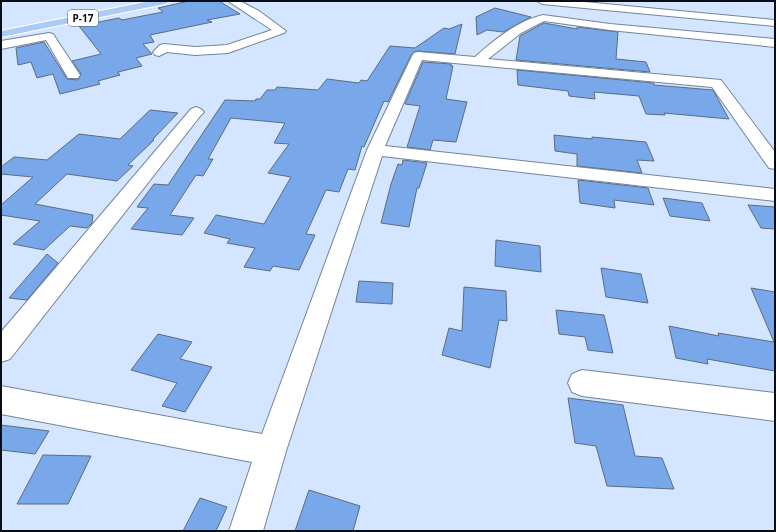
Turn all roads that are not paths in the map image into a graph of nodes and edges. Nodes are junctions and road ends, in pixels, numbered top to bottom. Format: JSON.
{"nodes":[{"id":1,"x":165,"y":1,"type":"edge"},
{"id":2,"x":233,"y":1,"type":"edge"},
{"id":3,"x":538,"y":4,"type":"edge"},
{"id":4,"x":695,"y":6,"type":"dead end"},
{"id":5,"x":543,"y":18,"type":"junction"},
{"id":6,"x":704,"y":18,"type":"junction"},
{"id":7,"x":775,"y":23,"type":"edge"},
{"id":8,"x":1,"y":34,"type":"edge"},
{"id":9,"x":775,"y":43,"type":"edge"},
{"id":10,"x":1,"y":45,"type":"edge"},
{"id":11,"x":159,"y":52,"type":"dead end"},
{"id":12,"x":478,"y":61,"type":"junction"},
{"id":13,"x":73,"y":75,"type":"dead end"},
{"id":14,"x":196,"y":112,"type":"dead end"},
{"id":15,"x":375,"y":150,"type":"junction"},
{"id":16,"x":775,"y":164,"type":"edge"},
{"id":17,"x":775,"y":195,"type":"edge"},
{"id":18,"x":1,"y":351,"type":"edge"},
{"id":19,"x":582,"y":383,"type":"dead end"},
{"id":20,"x":1,"y":400,"type":"edge"},
{"id":21,"x":775,"y":407,"type":"edge"},
{"id":22,"x":271,"y":451,"type":"junction"},
{"id":23,"x":246,"y":531,"type":"edge"}],
"edges":[{"from":1,"to":8,"type":"main road","number":"P-17"},
{"from":2,"to":11,"type":"street"},
{"from":3,"to":5,"type":"street"},
{"from":3,"to":6,"type":"street"},
{"from":4,"to":6,"type":"street"},
{"from":5,"to":9,"type":"street"},
{"from":5,"to":12,"type":"street"},
{"from":6,"to":7,"type":"street"},
{"from":10,"to":13,"type":"street"},
{"from":12,"to":15,"type":"street"},
{"from":12,"to":16,"type":"street"},
{"from":14,"to":18,"type":"street"},
{"from":15,"to":17,"type":"street"},
{"from":15,"to":22,"type":"street"},
{"from":19,"to":21,"type":"street"},
{"from":20,"to":22,"type":"street"},
{"from":22,"to":23,"type":"street"}]}
